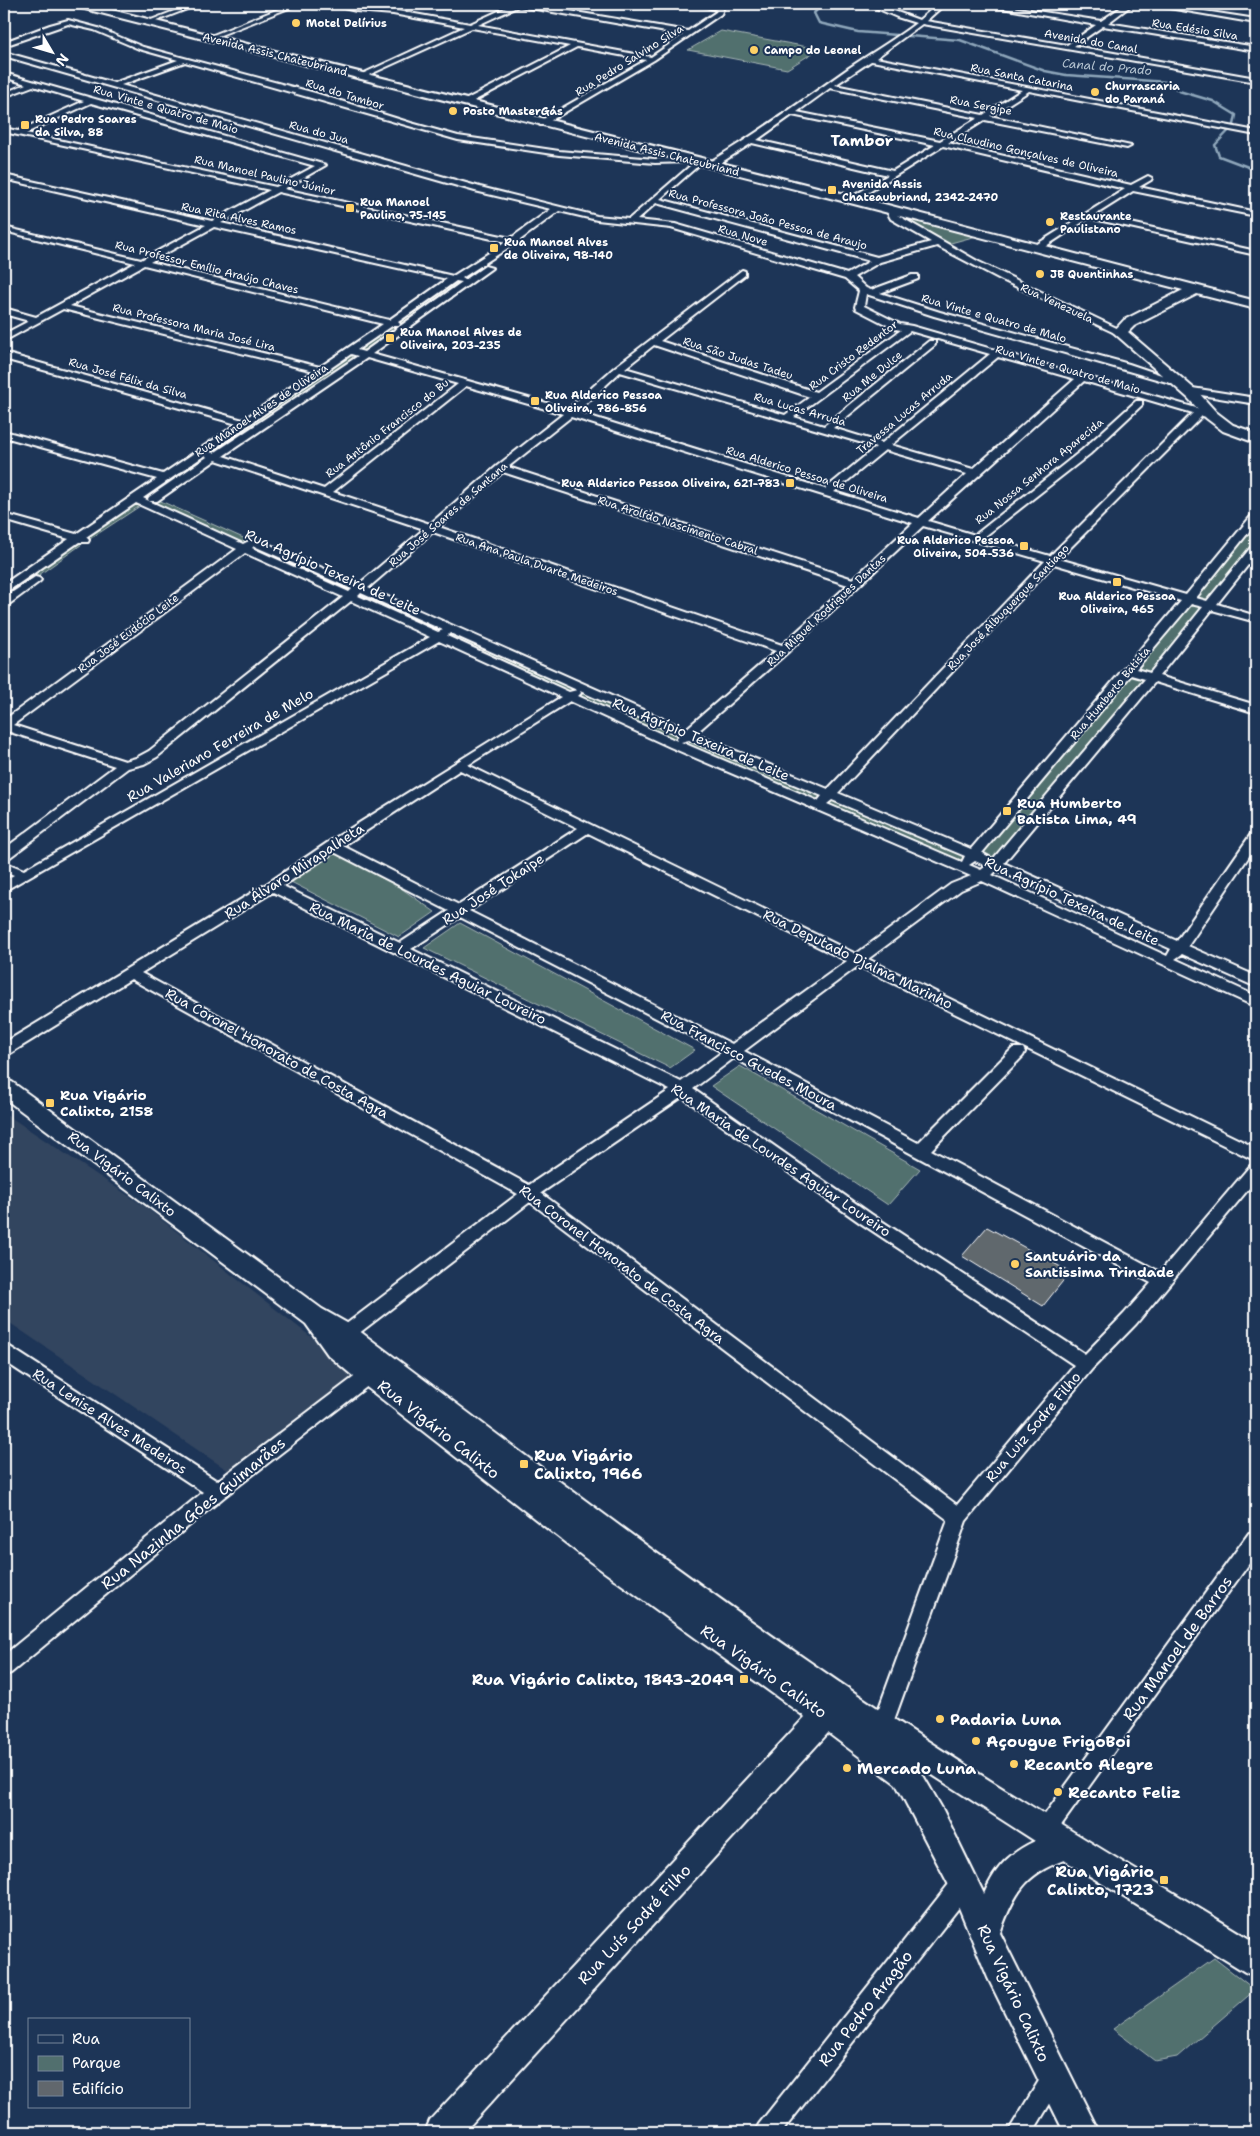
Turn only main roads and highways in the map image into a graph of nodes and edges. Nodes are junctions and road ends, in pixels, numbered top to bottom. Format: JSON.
{"nodes":[{"id":1,"x":77,"y":4,"type":"edge"},
{"id":2,"x":94,"y":5,"type":"edge"},
{"id":3,"x":1194,"y":290,"type":"junction"},
{"id":4,"x":1256,"y":305,"type":"edge"},
{"id":5,"x":1256,"y":438,"type":"edge"},
{"id":6,"x":6,"y":1091,"type":"edge"},
{"id":7,"x":376,"y":1369,"type":"junction"},
{"id":8,"x":826,"y":1715,"type":"junction"},
{"id":9,"x":1055,"y":1838,"type":"junction"},
{"id":10,"x":985,"y":1932,"type":"junction"},
{"id":11,"x":1256,"y":1961,"type":"edge"},
{"id":12,"x":442,"y":2132,"type":"edge"},
{"id":13,"x":1082,"y":2132,"type":"edge"}],
"edges":[{"from":1,"to":2,"type":"main road","name":"Avenida Assis Chateubriand"},
{"from":2,"to":3,"type":"main road","name":"Avenida Assis Chateubriand"},
{"from":3,"to":4,"type":"main road","name":"Avenida Assis Chateubriand"},
{"from":3,"to":5,"type":"main road","name":"Rua Venezuela"},
{"from":6,"to":7,"type":"main road","name":"Rua Vigário Calixto"},
{"from":7,"to":8,"type":"main road","name":"Rua Vigário Calixto"},
{"from":7,"to":9,"type":"main road","name":"Rua Vigário Calixto"},
{"from":8,"to":10,"type":"main road","name":"Rua Vigário Calixto"},
{"from":8,"to":12,"type":"main road","name":"Rua Luís Sodré Filho"},
{"from":9,"to":10,"type":"main road"},
{"from":9,"to":11,"type":"main road","name":"Rua Vigário Calixto"},
{"from":10,"to":13,"type":"main road","name":"Rua Vigário Calixto"}]}
